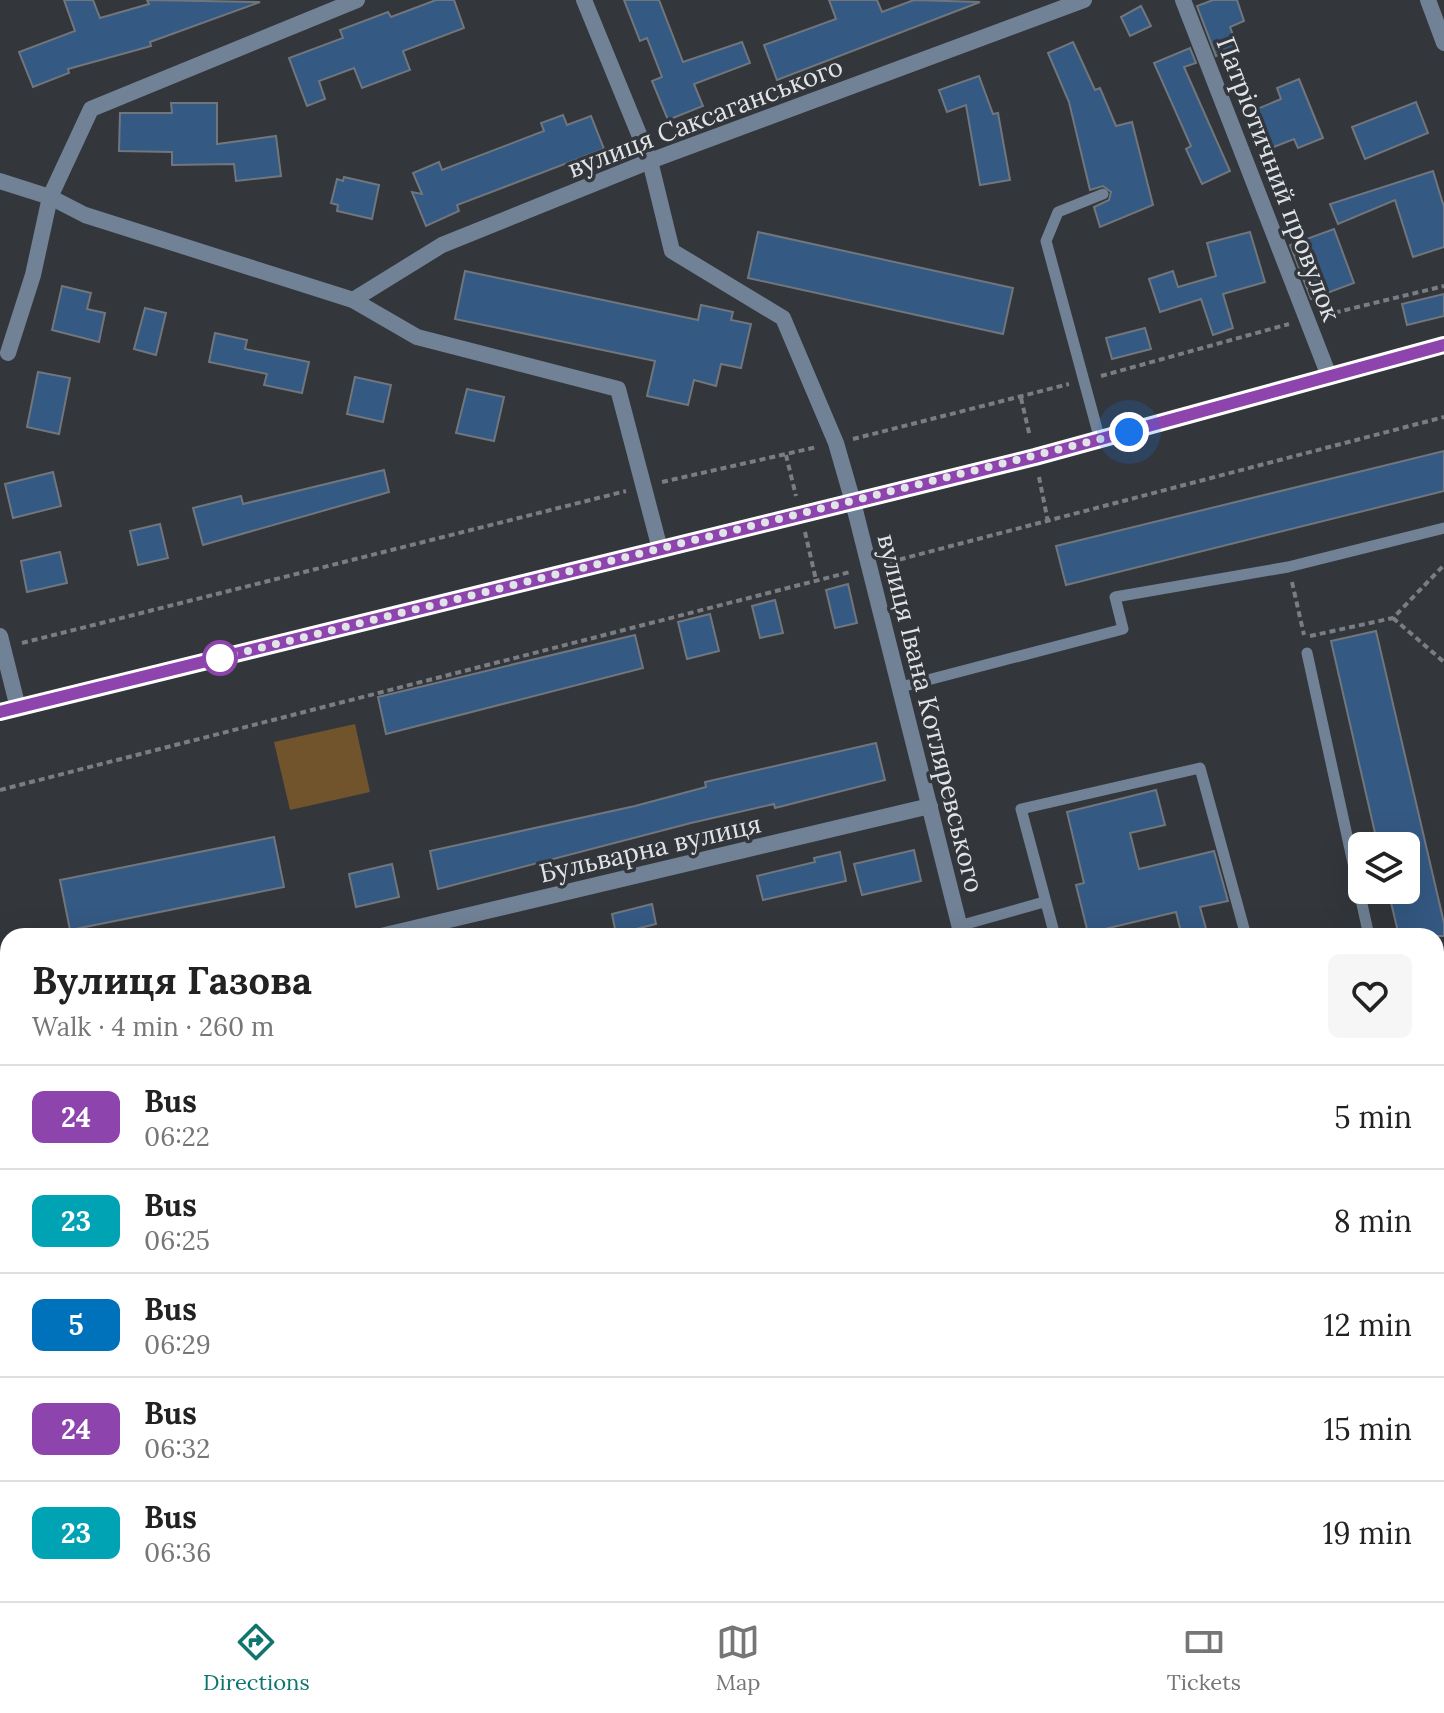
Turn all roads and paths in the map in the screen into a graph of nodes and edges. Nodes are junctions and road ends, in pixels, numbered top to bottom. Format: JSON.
{"nodes":[{"id":1,"x":357,"y":0,"type":"edge"},
{"id":2,"x":584,"y":0,"type":"edge"},
{"id":3,"x":1084,"y":0,"type":"edge"},
{"id":4,"x":1183,"y":0,"type":"edge"},
{"id":5,"x":1428,"y":0,"type":"edge"},
{"id":6,"x":1444,"y":43,"type":"edge"},
{"id":7,"x":650,"y":161,"type":"junction"},
{"id":8,"x":0,"y":181,"type":"edge"},
{"id":9,"x":1103,"y":194,"type":"dead end"},
{"id":10,"x":50,"y":197,"type":"junction"},
{"id":11,"x":1444,"y":286,"type":"edge"},
{"id":12,"x":353,"y":300,"type":"junction"},
{"id":13,"x":1308,"y":319,"type":"junction"},
{"id":14,"x":1444,"y":345,"type":"edge"},
{"id":15,"x":8,"y":353,"type":"dead end"},
{"id":16,"x":1329,"y":376,"type":"junction"},
{"id":17,"x":1085,"y":380,"type":"junction"},
{"id":18,"x":1444,"y":417,"type":"edge"},
{"id":19,"x":1100,"y":440,"type":"junction"},
{"id":20,"x":836,"y":443,"type":"junction"},
{"id":21,"x":642,"y":487,"type":"junction"},
{"id":22,"x":853,"y":502,"type":"junction"},
{"id":23,"x":1444,"y":528,"type":"edge"},
{"id":24,"x":660,"y":549,"type":"junction"},
{"id":25,"x":1444,"y":565,"type":"edge"},
{"id":26,"x":870,"y":567,"type":"junction"},
{"id":27,"x":1288,"y":567,"type":"junction"},
{"id":28,"x":1393,"y":618,"type":"junction"},
{"id":29,"x":1304,"y":638,"type":"junction"},
{"id":30,"x":1,"y":642,"type":"edge"},
{"id":31,"x":1307,"y":653,"type":"joint"},
{"id":32,"x":1444,"y":662,"type":"edge"},
{"id":33,"x":901,"y":687,"type":"junction"},
{"id":34,"x":18,"y":708,"type":"junction"},
{"id":35,"x":0,"y":712,"type":"edge"},
{"id":36,"x":0,"y":790,"type":"edge"},
{"id":37,"x":930,"y":806,"type":"junction"},
{"id":38,"x":1044,"y":902,"type":"junction"},
{"id":39,"x":415,"y":928,"type":"edge"},
{"id":40,"x":959,"y":928,"type":"edge"},
{"id":41,"x":969,"y":928,"type":"edge"},
{"id":42,"x":1052,"y":928,"type":"edge"},
{"id":43,"x":1244,"y":928,"type":"edge"},
{"id":44,"x":1367,"y":928,"type":"edge"}],
"edges":[{"from":1,"to":10,"type":"street"},
{"from":2,"to":7,"type":"street","name":"вулиця Івана Котляревського"},
{"from":3,"to":7,"type":"street","name":"вулиця Саксаганського"},
{"from":4,"to":13,"type":"street","name":"Патріотичний провулок"},
{"from":5,"to":6,"type":"street"},
{"from":7,"to":12,"type":"street","name":"вулиця Саксаганського"},
{"from":7,"to":20,"type":"street","name":"вулиця Івана Котляревського"},
{"from":8,"to":10,"type":"street"},
{"from":9,"to":17,"type":"lane"},
{"from":10,"to":12,"type":"street"},
{"from":10,"to":15,"type":"street"},
{"from":11,"to":13,"type":"path"},
{"from":12,"to":21,"type":"street"},
{"from":13,"to":16,"type":"street","name":"Патріотичний провулок"},
{"from":13,"to":17,"type":"path"},
{"from":14,"to":16,"type":"street"},
{"from":16,"to":19,"type":"street"},
{"from":17,"to":19,"type":"lane"},
{"from":17,"to":20,"type":"path"},
{"from":18,"to":26,"type":"path"},
{"from":19,"to":22,"type":"street"},
{"from":20,"to":21,"type":"path"},
{"from":20,"to":22,"type":"street","name":"вулиця Івана Котляревського"},
{"from":21,"to":24,"type":"street"},
{"from":21,"to":30,"type":"path"},
{"from":22,"to":24,"type":"street"},
{"from":22,"to":26,"type":"street","name":"вулиця Івана Котляревського"},
{"from":23,"to":27,"type":"lane"},
{"from":24,"to":34,"type":"street"},
{"from":25,"to":28,"type":"path"},
{"from":26,"to":33,"type":"street","name":"вулиця Івана Котляревського"},
{"from":26,"to":36,"type":"path"},
{"from":27,"to":29,"type":"path"},
{"from":27,"to":33,"type":"lane"},
{"from":28,"to":29,"type":"path"},
{"from":28,"to":32,"type":"path"},
{"from":29,"to":31,"type":"path"},
{"from":30,"to":34,"type":"street"},
{"from":31,"to":44,"type":"lane"},
{"from":33,"to":37,"type":"street","name":"вулиця Івана Котляревського"},
{"from":34,"to":35,"type":"street"},
{"from":37,"to":39,"type":"street","name":"Бульварна вулиця"},
{"from":37,"to":40,"type":"street","name":"вулиця Івана Котляревського"},
{"from":38,"to":41,"type":"lane"},
{"from":38,"to":42,"type":"lane"},
{"from":38,"to":43,"type":"lane"}]}
